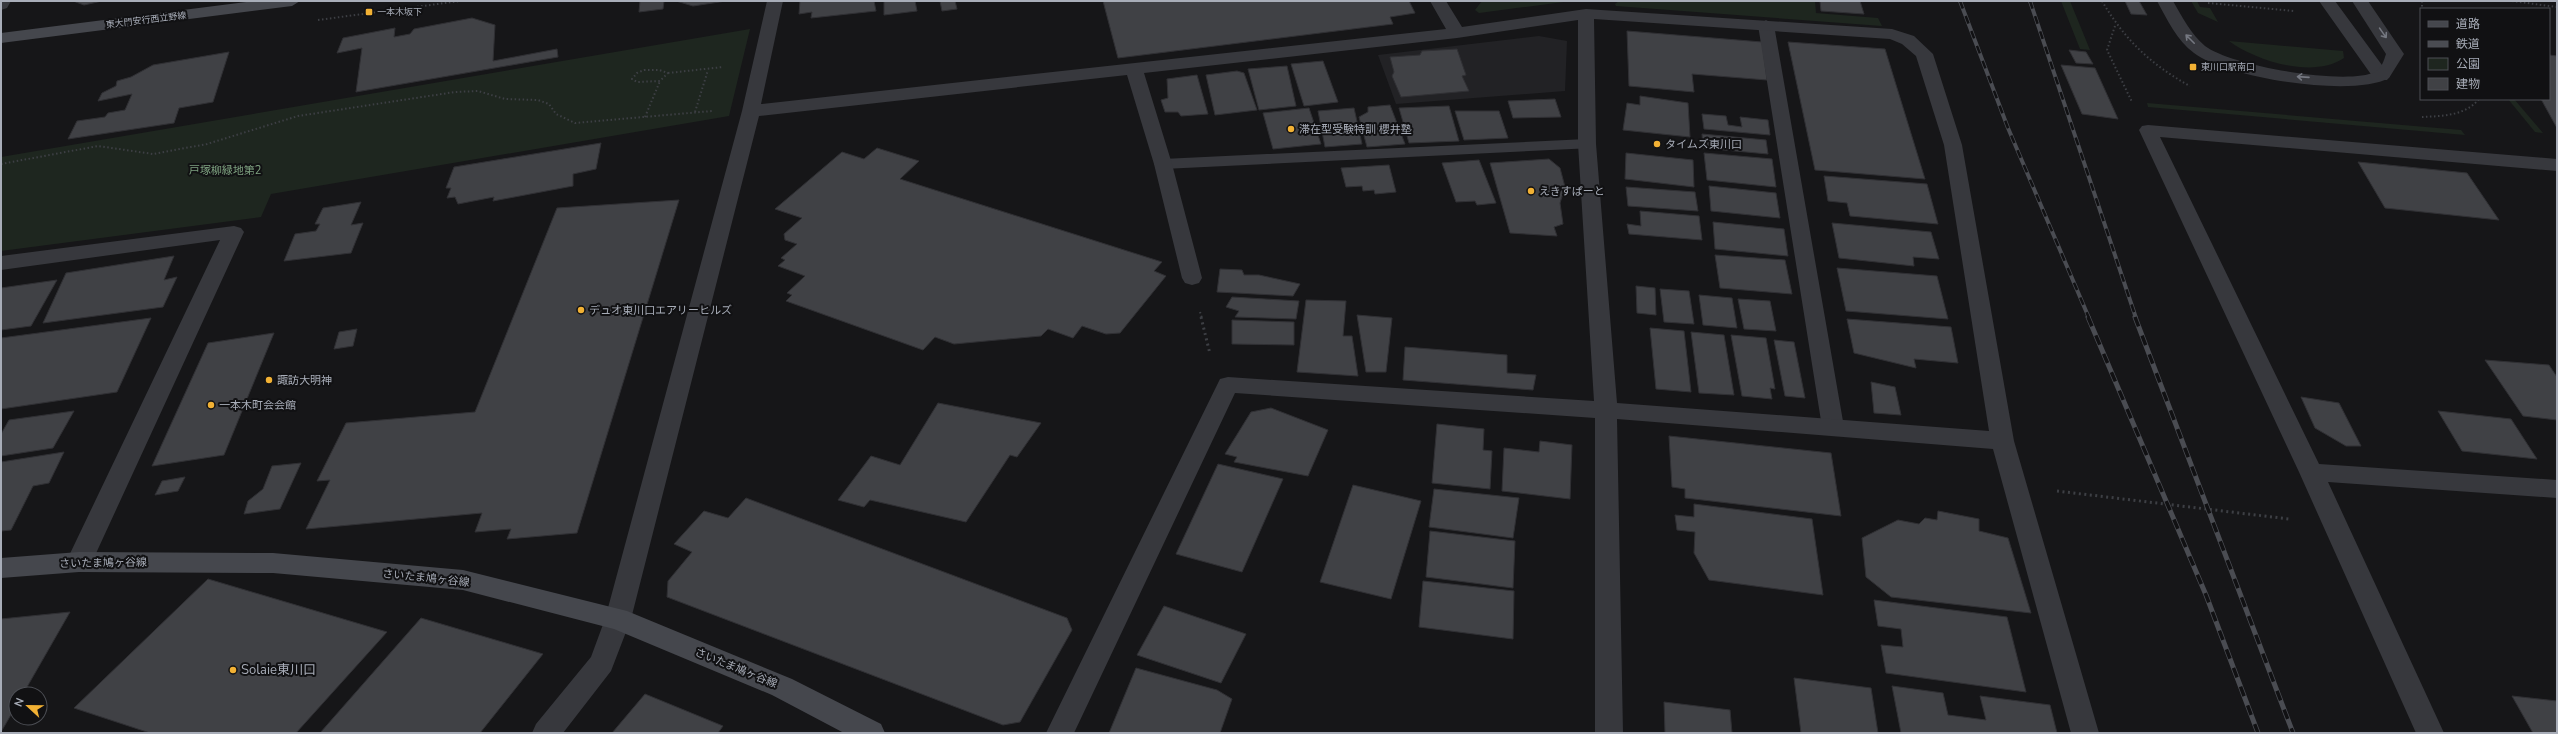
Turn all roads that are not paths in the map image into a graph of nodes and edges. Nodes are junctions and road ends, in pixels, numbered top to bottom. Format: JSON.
{"nodes":[{"id":1,"x":3,"y":1,"type":"edge"},
{"id":2,"x":292,"y":1,"type":"edge"},
{"id":3,"x":775,"y":1,"type":"edge"},
{"id":4,"x":1438,"y":1,"type":"edge"},
{"id":5,"x":2165,"y":1,"type":"edge"},
{"id":6,"x":2327,"y":1,"type":"edge"},
{"id":7,"x":2360,"y":1,"type":"edge"},
{"id":8,"x":1,"y":5,"type":"edge"},
{"id":9,"x":1586,"y":14,"type":"junction"},
{"id":10,"x":1766,"y":25,"type":"junction"},
{"id":11,"x":1457,"y":33,"type":"junction"},
{"id":12,"x":1,"y":38,"type":"edge"},
{"id":13,"x":1134,"y":69,"type":"junction"},
{"id":14,"x":2381,"y":76,"type":"junction"},
{"id":15,"x":751,"y":112,"type":"junction"},
{"id":16,"x":1587,"y":144,"type":"junction"},
{"id":17,"x":1163,"y":164,"type":"junction"},
{"id":18,"x":2557,"y":165,"type":"edge"},
{"id":19,"x":1,"y":263,"type":"edge"},
{"id":20,"x":1192,"y":278,"type":"dead end"},
{"id":21,"x":1606,"y":410,"type":"junction"},
{"id":22,"x":1833,"y":427,"type":"junction"},
{"id":23,"x":2002,"y":441,"type":"junction"},
{"id":24,"x":2311,"y":472,"type":"junction"},
{"id":25,"x":2557,"y":489,"type":"edge"},
{"id":26,"x":79,"y":562,"type":"junction"},
{"id":27,"x":1,"y":568,"type":"edge"},
{"id":28,"x":618,"y":619,"type":"junction"},
{"id":29,"x":546,"y":733,"type":"edge"},
{"id":30,"x":871,"y":733,"type":"edge"},
{"id":31,"x":1060,"y":733,"type":"edge"},
{"id":32,"x":1609,"y":733,"type":"edge"},
{"id":33,"x":2085,"y":733,"type":"edge"},
{"id":34,"x":2430,"y":733,"type":"edge"}],
"edges":[{"from":1,"to":8,"type":"street"},
{"from":2,"to":12,"type":"main road","name":"東大門安行西立野線"},
{"from":3,"to":15,"type":"street"},
{"from":4,"to":11,"type":"street"},
{"from":14,"to":5,"type":"street","one_way":true},
{"from":6,"to":14,"type":"street"},
{"from":7,"to":14,"type":"street","one_way":true},
{"from":9,"to":10,"type":"street"},
{"from":9,"to":11,"type":"street"},
{"from":9,"to":16,"type":"street"},
{"from":10,"to":22,"type":"lane"},
{"from":10,"to":23,"type":"street"},
{"from":11,"to":13,"type":"street"},
{"from":13,"to":15,"type":"street"},
{"from":13,"to":17,"type":"street"},
{"from":15,"to":28,"type":"street"},
{"from":16,"to":17,"type":"lane"},
{"from":16,"to":21,"type":"street"},
{"from":17,"to":20,"type":"street"},
{"from":18,"to":24,"type":"street"},
{"from":19,"to":26,"type":"street"},
{"from":21,"to":22,"type":"street"},
{"from":21,"to":31,"type":"street"},
{"from":21,"to":32,"type":"street"},
{"from":22,"to":23,"type":"street"},
{"from":23,"to":33,"type":"street"},
{"from":24,"to":25,"type":"street"},
{"from":24,"to":34,"type":"street"},
{"from":26,"to":27,"type":"main road","name":"さいたま鳩ヶ谷線"},
{"from":26,"to":28,"type":"main road","name":"さいたま鳩ヶ谷線"},
{"from":28,"to":29,"type":"street"},
{"from":28,"to":30,"type":"main road","name":"さいたま鳩ヶ谷線"}]}
